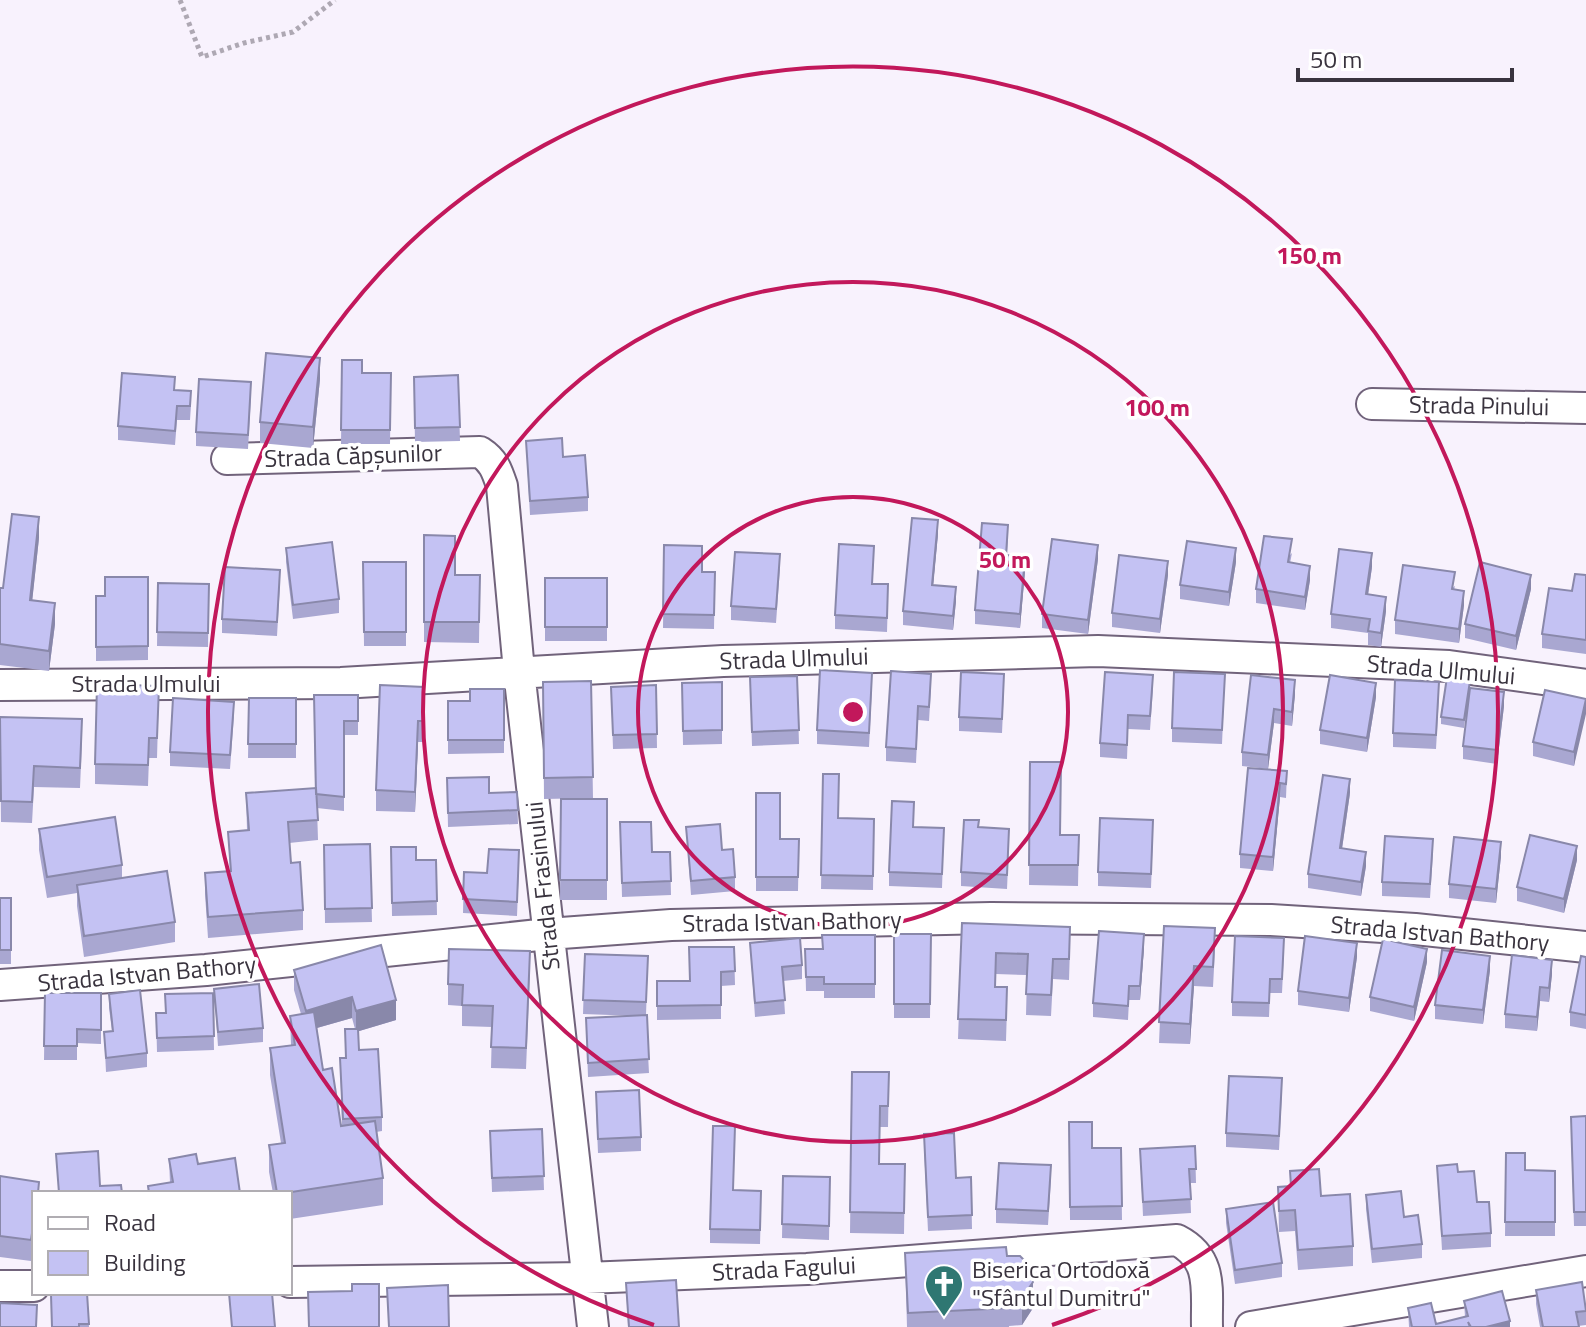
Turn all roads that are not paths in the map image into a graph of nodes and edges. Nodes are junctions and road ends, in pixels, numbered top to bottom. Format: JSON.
{"nodes":[{"id":1,"x":1372,"y":404,"type":"dead end"},
{"id":2,"x":1586,"y":408,"type":"edge"},
{"id":3,"x":480,"y":452,"type":"joint"},
{"id":4,"x":227,"y":459,"type":"dead end"},
{"id":5,"x":519,"y":671,"type":"junction"},
{"id":6,"x":0,"y":685,"type":"edge"},
{"id":7,"x":1586,"y":685,"type":"edge"},
{"id":8,"x":548,"y":934,"type":"junction"},
{"id":9,"x":1586,"y":947,"type":"edge"},
{"id":10,"x":0,"y":985,"type":"edge"},
{"id":11,"x":1586,"y":1271,"type":"edge"},
{"id":12,"x":586,"y":1278,"type":"junction"},
{"id":13,"x":292,"y":1282,"type":"edge"},
{"id":14,"x":0,"y":1286,"type":"edge"},
{"id":15,"x":32,"y":1286,"type":"edge"},
{"id":16,"x":593,"y":1327,"type":"edge"},
{"id":17,"x":1207,"y":1327,"type":"edge"},
{"id":18,"x":1251,"y":1327,"type":"edge"}],
"edges":[{"from":1,"to":2,"type":"street","name":"Strada Pinului"},
{"from":3,"to":4,"type":"street","name":"Strada Căpșunilor"},
{"from":3,"to":5,"type":"street","name":"Strada Frasinului"},
{"from":5,"to":6,"type":"street","name":"Strada Ulmului"},
{"from":5,"to":7,"type":"street","name":"Strada Ulmului"},
{"from":5,"to":8,"type":"street","name":"Strada Frasinului"},
{"from":8,"to":9,"type":"street","name":"Strada Istvan Bathory"},
{"from":8,"to":10,"type":"street","name":"Strada Istvan Bathory"},
{"from":8,"to":12,"type":"street","name":"Strada Frasinului"},
{"from":11,"to":18,"type":"street"},
{"from":12,"to":13,"type":"street","name":"Strada Fagului"},
{"from":12,"to":16,"type":"street","name":"Strada Frasinului"},
{"from":12,"to":17,"type":"street","name":"Strada Fagului"},
{"from":14,"to":15,"type":"street"}]}
